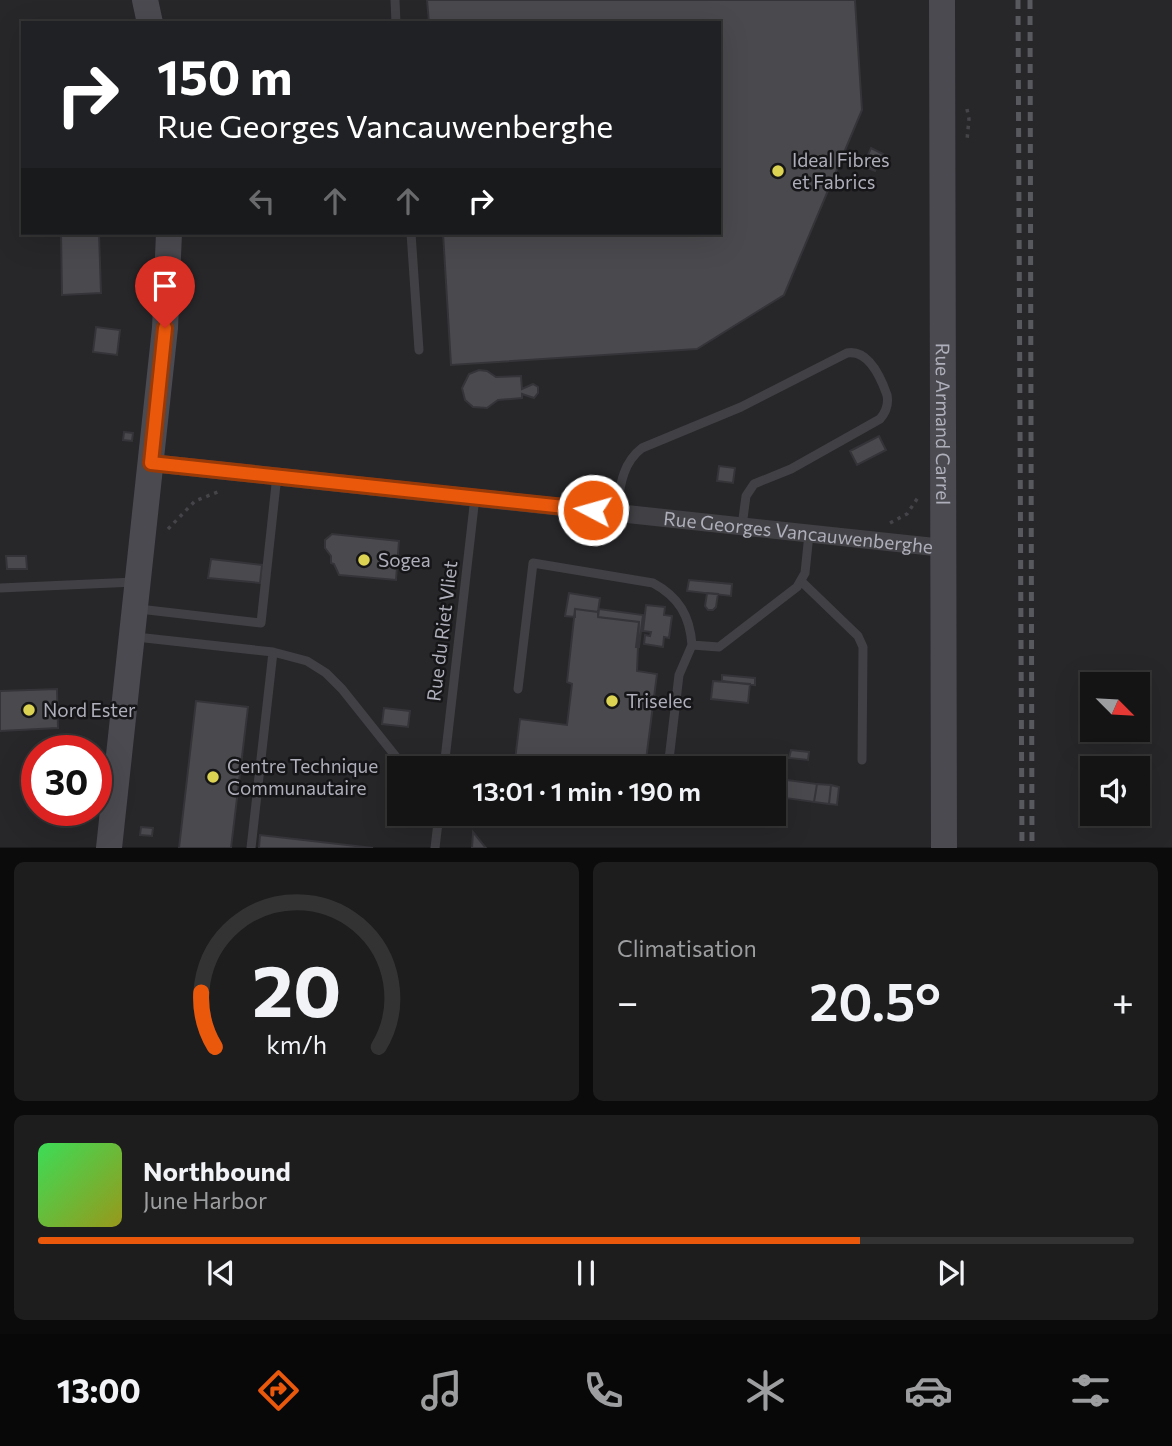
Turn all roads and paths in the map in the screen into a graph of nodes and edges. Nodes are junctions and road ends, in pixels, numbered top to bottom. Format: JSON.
{"nodes":[{"id":1,"x":145,"y":0,"type":"edge"},
{"id":2,"x":395,"y":0,"type":"edge"},
{"id":3,"x":942,"y":0,"type":"edge"},
{"id":4,"x":150,"y":21,"type":"edge"},
{"id":5,"x":396,"y":21,"type":"edge"},
{"id":6,"x":169,"y":235,"type":"edge"},
{"id":7,"x":411,"y":235,"type":"edge"},
{"id":8,"x":419,"y":350,"type":"dead end"},
{"id":9,"x":151,"y":463,"type":"junction"},
{"id":10,"x":277,"y":475,"type":"junction"},
{"id":11,"x":475,"y":497,"type":"junction"},
{"id":12,"x":616,"y":513,"type":"junction"},
{"id":13,"x":741,"y":526,"type":"junction"},
{"id":14,"x":809,"y":534,"type":"junction"},
{"id":15,"x":944,"y":548,"type":"junction"},
{"id":16,"x":138,"y":582,"type":"junction"},
{"id":17,"x":802,"y":582,"type":"junction"},
{"id":18,"x":0,"y":588,"type":"edge"},
{"id":19,"x":135,"y":608,"type":"junction"},
{"id":20,"x":132,"y":637,"type":"junction"},
{"id":21,"x":692,"y":645,"type":"junction"},
{"id":22,"x":273,"y":652,"type":"junction"},
{"id":23,"x":518,"y":689,"type":"dead end"},
{"id":24,"x":396,"y":756,"type":"edge"},
{"id":25,"x":445,"y":756,"type":"edge"},
{"id":26,"x":669,"y":756,"type":"edge"},
{"id":27,"x":862,"y":761,"type":"dead end"},
{"id":28,"x":438,"y":826,"type":"edge"},
{"id":29,"x":109,"y":848,"type":"edge"},
{"id":30,"x":251,"y":848,"type":"edge"},
{"id":31,"x":435,"y":848,"type":"edge"},
{"id":32,"x":944,"y":848,"type":"edge"}],
"edges":[{"from":1,"to":4,"type":"street"},
{"from":2,"to":5,"type":"lane"},
{"from":3,"to":15,"type":"street","name":"Rue Armand Carrel"},
{"from":6,"to":9,"type":"street"},
{"from":7,"to":8,"type":"lane"},
{"from":9,"to":10,"type":"street","name":"Rue Georges Vancauwenberghe"},
{"from":9,"to":16,"type":"street"},
{"from":10,"to":11,"type":"street","name":"Rue Georges Vancauwenberghe"},
{"from":10,"to":19,"type":"lane"},
{"from":11,"to":12,"type":"street","name":"Rue Georges Vancauwenberghe"},
{"from":11,"to":25,"type":"lane","name":"Rue du Riet Vliet"},
{"from":12,"to":13,"type":"street","name":"Rue Georges Vancauwenberghe"},
{"from":12,"to":13,"type":"lane"},
{"from":13,"to":14,"type":"street","name":"Rue Georges Vancauwenberghe"},
{"from":14,"to":15,"type":"street","name":"Rue Georges Vancauwenberghe"},
{"from":14,"to":17,"type":"lane"},
{"from":15,"to":32,"type":"street","name":"Rue Armand Carrel"},
{"from":16,"to":18,"type":"lane"},
{"from":16,"to":19,"type":"street"},
{"from":17,"to":21,"type":"lane"},
{"from":17,"to":27,"type":"lane"},
{"from":19,"to":20,"type":"street"},
{"from":20,"to":22,"type":"lane"},
{"from":20,"to":29,"type":"street"},
{"from":21,"to":23,"type":"lane"},
{"from":21,"to":26,"type":"lane"},
{"from":22,"to":24,"type":"lane"},
{"from":22,"to":30,"type":"lane"},
{"from":28,"to":31,"type":"lane"}]}
